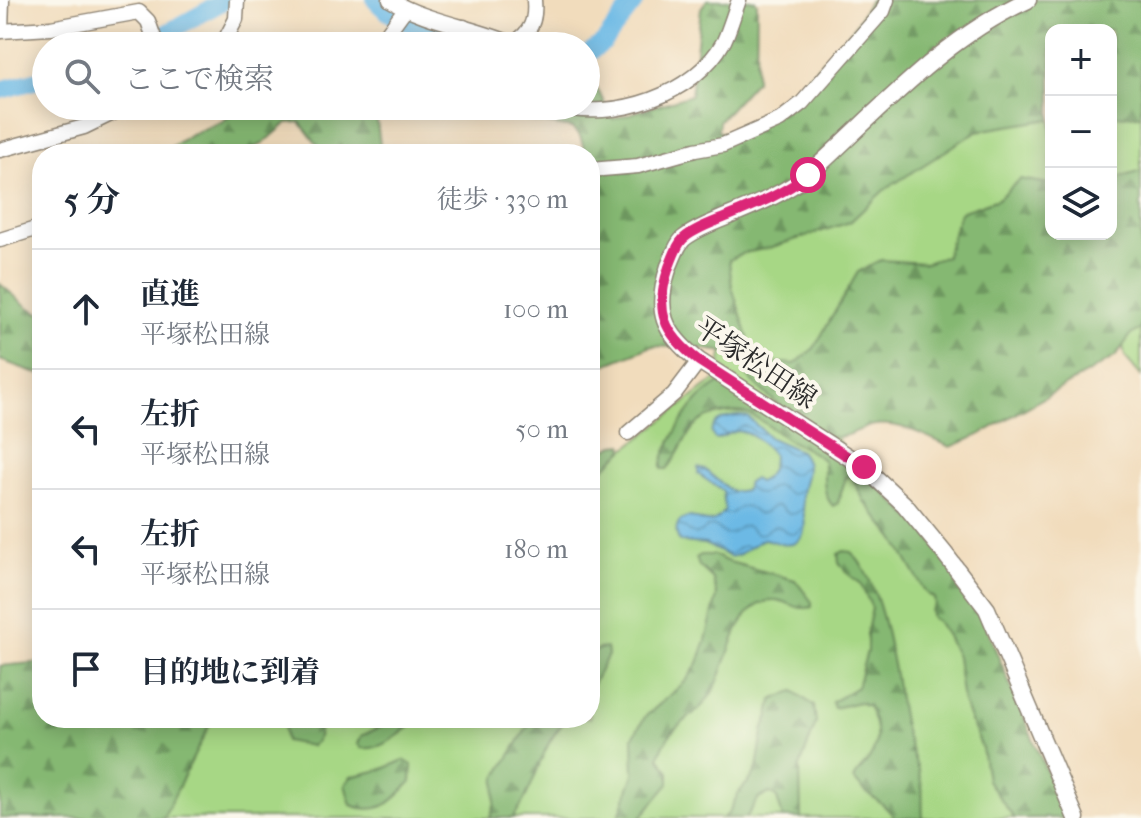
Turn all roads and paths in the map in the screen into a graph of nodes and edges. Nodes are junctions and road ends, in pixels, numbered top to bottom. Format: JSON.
{"nodes":[{"id":1,"x":2,"y":0,"type":"edge"},
{"id":2,"x":390,"y":0,"type":"edge"},
{"id":3,"x":534,"y":0,"type":"edge"},
{"id":4,"x":739,"y":0,"type":"edge"},
{"id":5,"x":887,"y":0,"type":"edge"},
{"id":6,"x":1028,"y":0,"type":"edge"},
{"id":7,"x":237,"y":3,"type":"edge"},
{"id":8,"x":132,"y":6,"type":"edge"},
{"id":9,"x":404,"y":10,"type":"junction"},
{"id":10,"x":464,"y":27,"type":"junction"},
{"id":11,"x":1,"y":31,"type":"edge"},
{"id":12,"x":152,"y":32,"type":"edge"},
{"id":13,"x":229,"y":32,"type":"edge"},
{"id":14,"x":387,"y":32,"type":"edge"},
{"id":15,"x":463,"y":32,"type":"edge"},
{"id":16,"x":478,"y":32,"type":"edge"},
{"id":17,"x":528,"y":32,"type":"edge"},
{"id":18,"x":600,"y":109,"type":"edge"},
{"id":19,"x":98,"y":120,"type":"edge"},
{"id":20,"x":0,"y":150,"type":"edge"},
{"id":21,"x":600,"y":169,"type":"edge"},
{"id":22,"x":32,"y":230,"type":"edge"},
{"id":23,"x":0,"y":240,"type":"edge"},
{"id":24,"x":699,"y":361,"type":"junction"},
{"id":25,"x":628,"y":433,"type":"dead end"},
{"id":26,"x":1076,"y":818,"type":"edge"}],
"edges":[{"from":1,"to":11,"type":"street"},
{"from":2,"to":9,"type":"street"},
{"from":3,"to":17,"type":"street"},
{"from":4,"to":18,"type":"street"},
{"from":5,"to":21,"type":"street"},
{"from":6,"to":24,"type":"main road","name":"平塚松田線"},
{"from":7,"to":13,"type":"street"},
{"from":8,"to":11,"type":"street"},
{"from":8,"to":12,"type":"street"},
{"from":9,"to":10,"type":"street"},
{"from":9,"to":14,"type":"street"},
{"from":10,"to":15,"type":"street"},
{"from":10,"to":16,"type":"street"},
{"from":19,"to":20,"type":"street"},
{"from":22,"to":23,"type":"street"},
{"from":24,"to":25,"type":"street"},
{"from":24,"to":26,"type":"main road","name":"平塚松田線"}]}
